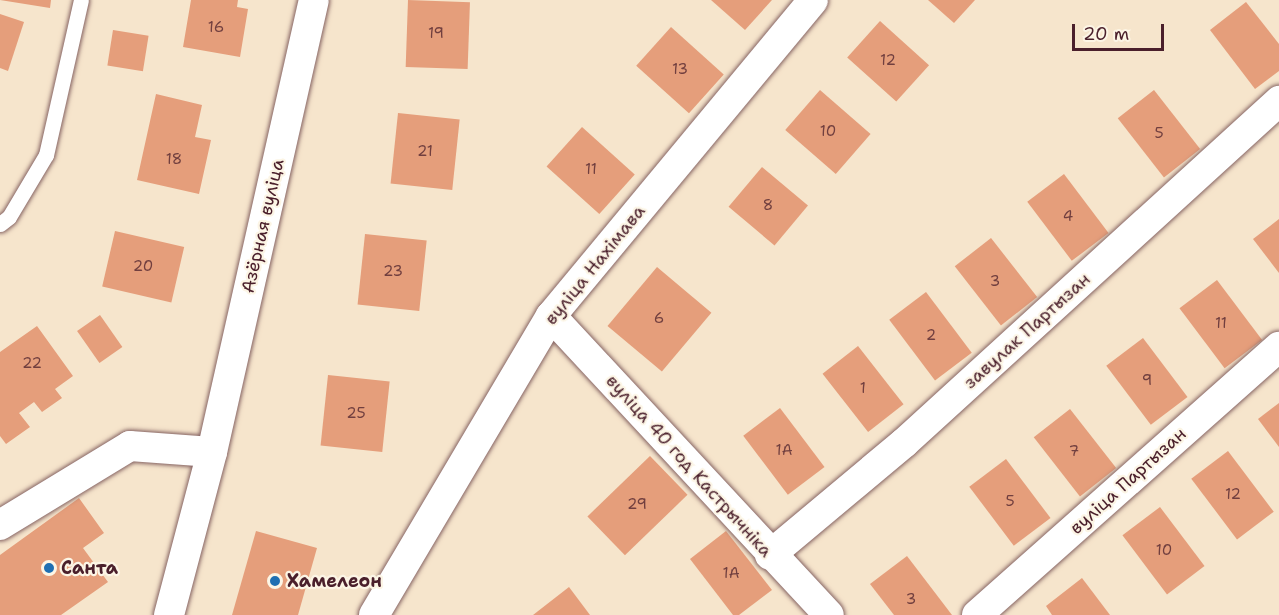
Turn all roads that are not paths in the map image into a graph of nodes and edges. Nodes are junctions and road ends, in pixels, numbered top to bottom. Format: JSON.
{"nodes":[{"id":1,"x":81,"y":0,"type":"edge"},
{"id":2,"x":314,"y":0,"type":"edge"},
{"id":3,"x":813,"y":0,"type":"edge"},
{"id":4,"x":1279,"y":101,"type":"edge"},
{"id":5,"x":0,"y":224,"type":"edge"},
{"id":6,"x":551,"y":316,"type":"junction"},
{"id":7,"x":1279,"y":347,"type":"edge"},
{"id":8,"x":212,"y":452,"type":"junction"},
{"id":9,"x":0,"y":525,"type":"edge"},
{"id":10,"x":770,"y":555,"type":"junction"},
{"id":11,"x":169,"y":615,"type":"edge"},
{"id":12,"x":374,"y":615,"type":"edge"},
{"id":13,"x":829,"y":615,"type":"edge"},
{"id":14,"x":977,"y":615,"type":"edge"}],
"edges":[{"from":1,"to":5,"type":"lane"},
{"from":2,"to":8,"type":"street","name":"Азёрная вуліца"},
{"from":3,"to":6,"type":"street","name":"вуліца Нахімава"},
{"from":4,"to":10,"type":"street","name":"завулак Партызан"},
{"from":6,"to":10,"type":"street","name":"вуліца 40 год Кастрычніка"},
{"from":6,"to":12,"type":"street","name":"вуліца Нахімава"},
{"from":7,"to":14,"type":"street","name":"вуліца Партызан"},
{"from":8,"to":9,"type":"street"},
{"from":8,"to":11,"type":"street","name":"Азёрная вуліца"},
{"from":10,"to":13,"type":"street","name":"вуліца 40 год Кастрычніка"}]}
